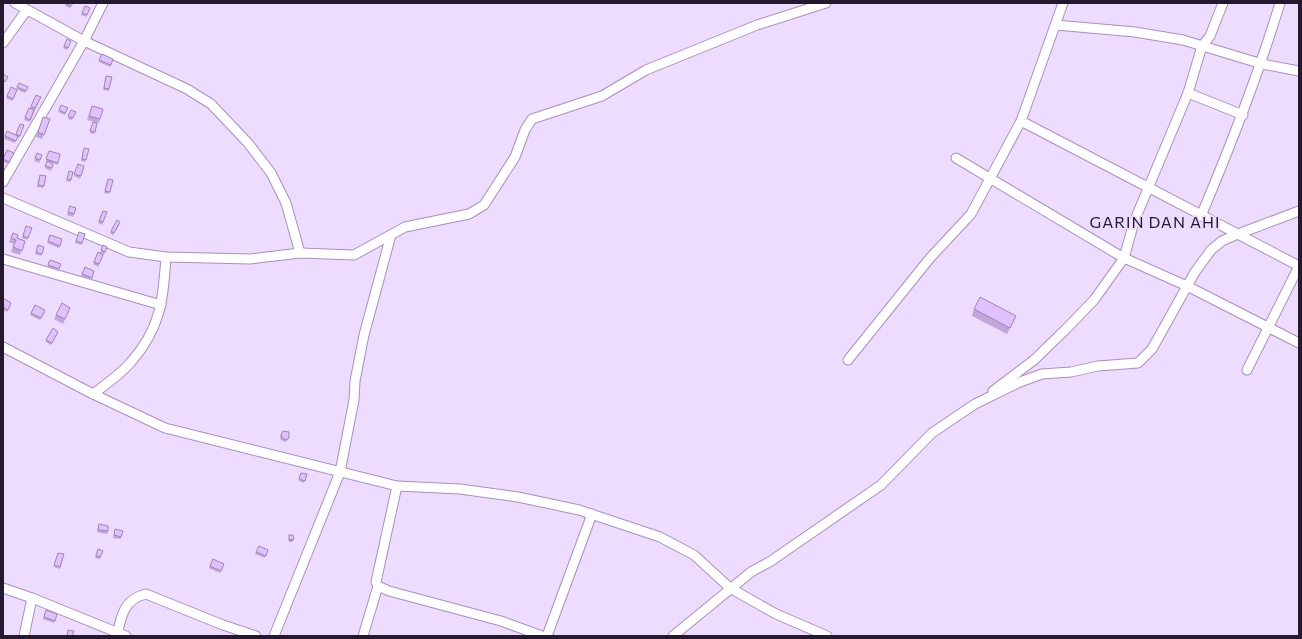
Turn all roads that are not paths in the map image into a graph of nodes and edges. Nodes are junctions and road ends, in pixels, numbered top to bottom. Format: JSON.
{"nodes":[{"id":1,"x":15,"y":3,"type":"edge"},
{"id":2,"x":103,"y":3,"type":"edge"},
{"id":3,"x":826,"y":3,"type":"edge"},
{"id":4,"x":1063,"y":3,"type":"edge"},
{"id":5,"x":1223,"y":3,"type":"edge"},
{"id":6,"x":1280,"y":3,"type":"edge"},
{"id":7,"x":26,"y":10,"type":"junction"},
{"id":8,"x":1056,"y":26,"type":"junction"},
{"id":9,"x":84,"y":41,"type":"junction"},
{"id":10,"x":3,"y":43,"type":"edge"},
{"id":11,"x":1202,"y":46,"type":"junction"},
{"id":12,"x":1262,"y":64,"type":"junction"},
{"id":13,"x":1299,"y":71,"type":"edge"},
{"id":14,"x":1188,"y":93,"type":"junction"},
{"id":15,"x":1243,"y":115,"type":"junction"},
{"id":16,"x":1021,"y":121,"type":"junction"},
{"id":17,"x":956,"y":158,"type":"dead end"},
{"id":18,"x":990,"y":179,"type":"junction"},
{"id":19,"x":3,"y":182,"type":"edge"},
{"id":20,"x":1148,"y":187,"type":"junction"},
{"id":21,"x":3,"y":198,"type":"edge"},
{"id":22,"x":1299,"y":211,"type":"edge"},
{"id":23,"x":1201,"y":216,"type":"junction"},
{"id":24,"x":391,"y":234,"type":"junction"},
{"id":25,"x":1238,"y":234,"type":"junction"},
{"id":26,"x":300,"y":253,"type":"junction"},
{"id":27,"x":166,"y":257,"type":"junction"},
{"id":28,"x":1124,"y":258,"type":"junction"},
{"id":29,"x":3,"y":259,"type":"edge"},
{"id":30,"x":1299,"y":266,"type":"edge"},
{"id":31,"x":1187,"y":286,"type":"junction"},
{"id":32,"x":161,"y":305,"type":"junction"},
{"id":33,"x":1268,"y":327,"type":"junction"},
{"id":34,"x":1299,"y":343,"type":"edge"},
{"id":35,"x":3,"y":347,"type":"edge"},
{"id":36,"x":848,"y":360,"type":"dead end"},
{"id":37,"x":1247,"y":370,"type":"dead end"},
{"id":38,"x":93,"y":394,"type":"junction"},
{"id":39,"x":975,"y":404,"type":"junction"},
{"id":40,"x":340,"y":472,"type":"junction"},
{"id":41,"x":397,"y":486,"type":"junction"},
{"id":42,"x":592,"y":514,"type":"junction"},
{"id":43,"x":378,"y":586,"type":"junction"},
{"id":44,"x":3,"y":588,"type":"edge"},
{"id":45,"x":730,"y":588,"type":"junction"},
{"id":46,"x":32,"y":598,"type":"junction"},
{"id":47,"x":117,"y":634,"type":"edge"},
{"id":48,"x":24,"y":636,"type":"edge"},
{"id":49,"x":126,"y":636,"type":"edge"},
{"id":50,"x":256,"y":636,"type":"edge"},
{"id":51,"x":274,"y":636,"type":"edge"},
{"id":52,"x":363,"y":636,"type":"edge"},
{"id":53,"x":542,"y":636,"type":"edge"},
{"id":54,"x":548,"y":636,"type":"edge"},
{"id":55,"x":673,"y":636,"type":"edge"},
{"id":56,"x":828,"y":636,"type":"edge"}],
"edges":[{"from":1,"to":7,"type":"street"},
{"from":2,"to":9,"type":"street"},
{"from":3,"to":24,"type":"street"},
{"from":4,"to":8,"type":"street"},
{"from":5,"to":11,"type":"street"},
{"from":6,"to":12,"type":"street"},
{"from":7,"to":9,"type":"street"},
{"from":7,"to":10,"type":"street"},
{"from":8,"to":11,"type":"street"},
{"from":8,"to":16,"type":"street"},
{"from":9,"to":19,"type":"street"},
{"from":9,"to":26,"type":"street"},
{"from":11,"to":12,"type":"street"},
{"from":11,"to":14,"type":"street"},
{"from":12,"to":13,"type":"street"},
{"from":12,"to":15,"type":"street"},
{"from":14,"to":15,"type":"street"},
{"from":14,"to":20,"type":"street"},
{"from":15,"to":23,"type":"street"},
{"from":16,"to":18,"type":"street"},
{"from":16,"to":20,"type":"street"},
{"from":17,"to":18,"type":"street"},
{"from":18,"to":28,"type":"street"},
{"from":18,"to":36,"type":"street"},
{"from":20,"to":23,"type":"street"},
{"from":20,"to":28,"type":"street"},
{"from":21,"to":27,"type":"street"},
{"from":22,"to":25,"type":"street"},
{"from":23,"to":25,"type":"street"},
{"from":24,"to":26,"type":"street"},
{"from":24,"to":40,"type":"street"},
{"from":25,"to":30,"type":"street"},
{"from":25,"to":31,"type":"street"},
{"from":26,"to":27,"type":"street"},
{"from":27,"to":32,"type":"street"},
{"from":28,"to":31,"type":"street"},
{"from":28,"to":39,"type":"street"},
{"from":29,"to":32,"type":"street"},
{"from":30,"to":33,"type":"street"},
{"from":31,"to":33,"type":"street"},
{"from":31,"to":39,"type":"street"},
{"from":32,"to":38,"type":"street"},
{"from":33,"to":34,"type":"street"},
{"from":33,"to":37,"type":"street"},
{"from":35,"to":38,"type":"street"},
{"from":38,"to":40,"type":"street"},
{"from":39,"to":45,"type":"street"},
{"from":40,"to":41,"type":"street"},
{"from":40,"to":51,"type":"street"},
{"from":41,"to":42,"type":"street"},
{"from":41,"to":43,"type":"street"},
{"from":42,"to":45,"type":"street"},
{"from":42,"to":54,"type":"street"},
{"from":43,"to":52,"type":"street"},
{"from":43,"to":53,"type":"street"},
{"from":44,"to":46,"type":"street"},
{"from":45,"to":55,"type":"street"},
{"from":45,"to":56,"type":"street"},
{"from":46,"to":47,"type":"street"},
{"from":46,"to":48,"type":"street"},
{"from":47,"to":49,"type":"street"},
{"from":47,"to":50,"type":"street"}]}
